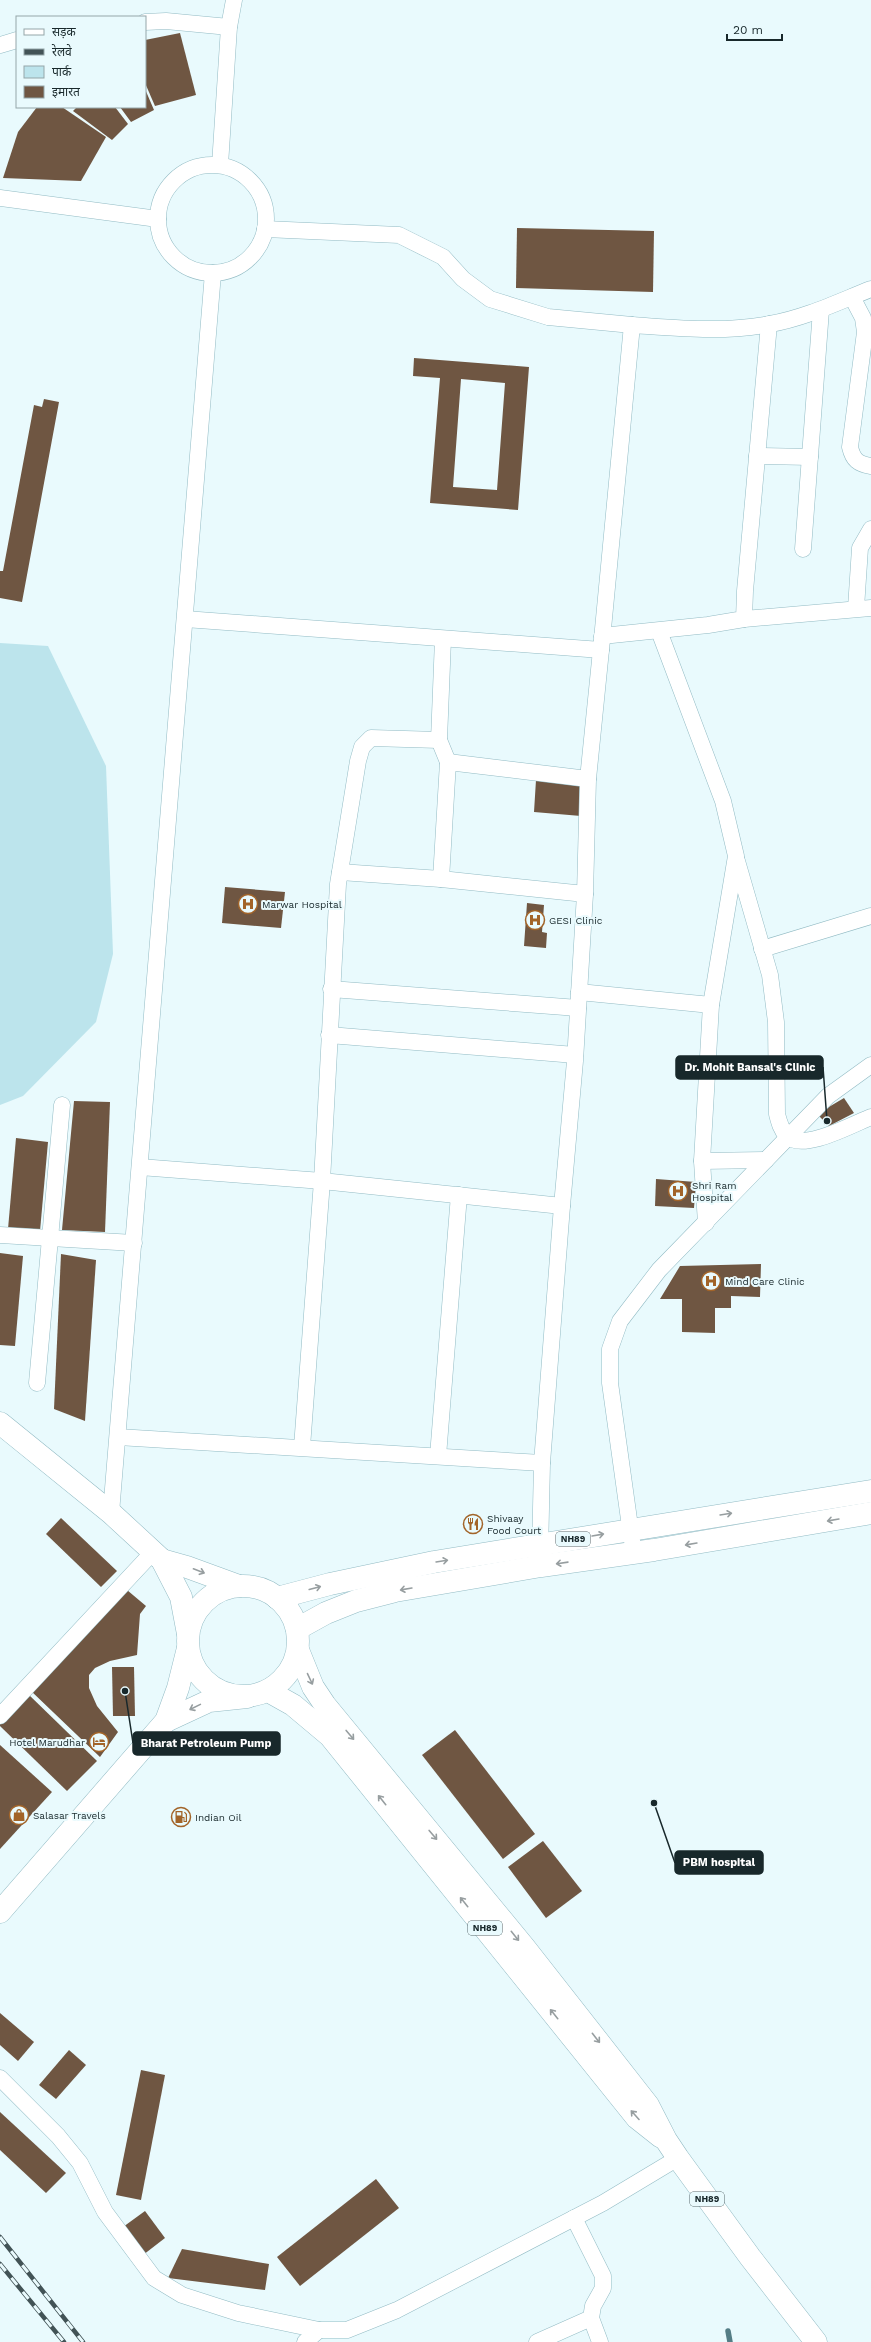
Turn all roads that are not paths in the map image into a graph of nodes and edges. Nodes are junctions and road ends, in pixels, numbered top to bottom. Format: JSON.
{"nodes":[{"id":1,"x":234,"y":0,"type":"edge"},
{"id":2,"x":146,"y":22,"type":"edge"},
{"id":3,"x":229,"y":27,"type":"junction"},
{"id":4,"x":16,"y":40,"type":"edge"},
{"id":5,"x":0,"y":45,"type":"edge"},
{"id":6,"x":220,"y":165,"type":"junction"},
{"id":7,"x":0,"y":198,"type":"edge"},
{"id":8,"x":158,"y":219,"type":"junction"},
{"id":9,"x":265,"y":229,"type":"junction"},
{"id":10,"x":213,"y":273,"type":"junction"},
{"id":11,"x":863,"y":295,"type":"edge"},
{"id":12,"x":821,"y":310,"type":"junction"},
{"id":13,"x":769,"y":324,"type":"junction"},
{"id":14,"x":632,"y":325,"type":"junction"},
{"id":15,"x":757,"y":456,"type":"junction"},
{"id":16,"x":810,"y":457,"type":"junction"},
{"id":17,"x":871,"y":466,"type":"edge"},
{"id":18,"x":871,"y":529,"type":"edge"},
{"id":19,"x":803,"y":548,"type":"dead end"},
{"id":20,"x":864,"y":608,"type":"edge"},
{"id":21,"x":185,"y":619,"type":"junction"},
{"id":22,"x":744,"y":619,"type":"junction"},
{"id":23,"x":659,"y":631,"type":"junction"},
{"id":24,"x":443,"y":639,"type":"junction"},
{"id":25,"x":602,"y":643,"type":"junction"},
{"id":26,"x":439,"y":740,"type":"junction"},
{"id":27,"x":448,"y":762,"type":"junction"},
{"id":28,"x":588,"y":779,"type":"junction"},
{"id":29,"x":736,"y":856,"type":"junction"},
{"id":30,"x":340,"y":872,"type":"junction"},
{"id":31,"x":441,"y":879,"type":"junction"},
{"id":32,"x":585,"y":894,"type":"junction"},
{"id":33,"x":871,"y":916,"type":"edge"},
{"id":34,"x":762,"y":949,"type":"junction"},
{"id":35,"x":331,"y":989,"type":"junction"},
{"id":36,"x":579,"y":1000,"type":"junction"},
{"id":37,"x":711,"y":1005,"type":"junction"},
{"id":38,"x":329,"y":1035,"type":"junction"},
{"id":39,"x":575,"y":1055,"type":"junction"},
{"id":40,"x":871,"y":1065,"type":"edge"},
{"id":41,"x":62,"y":1105,"type":"dead end"},
{"id":42,"x":871,"y":1117,"type":"edge"},
{"id":43,"x":788,"y":1137,"type":"junction"},
{"id":44,"x":766,"y":1160,"type":"junction"},
{"id":45,"x":702,"y":1161,"type":"junction"},
{"id":46,"x":140,"y":1167,"type":"junction"},
{"id":47,"x":322,"y":1181,"type":"junction"},
{"id":48,"x":459,"y":1195,"type":"junction"},
{"id":49,"x":562,"y":1206,"type":"junction"},
{"id":50,"x":706,"y":1223,"type":"junction"},
{"id":51,"x":0,"y":1235,"type":"edge"},
{"id":52,"x":50,"y":1237,"type":"junction"},
{"id":53,"x":134,"y":1243,"type":"junction"},
{"id":54,"x":37,"y":1383,"type":"dead end"},
{"id":55,"x":0,"y":1423,"type":"edge"},
{"id":56,"x":118,"y":1437,"type":"junction"},
{"id":57,"x":302,"y":1447,"type":"junction"},
{"id":58,"x":438,"y":1456,"type":"junction"},
{"id":59,"x":542,"y":1463,"type":"junction"},
{"id":60,"x":871,"y":1491,"type":"edge"},
{"id":61,"x":871,"y":1513,"type":"edge"},
{"id":62,"x":111,"y":1514,"type":"junction"},
{"id":63,"x":630,"y":1529,"type":"junction"},
{"id":64,"x":635,"y":1552,"type":"junction"},
{"id":65,"x":540,"y":1555,"type":"junction"},
{"id":66,"x":157,"y":1556,"type":"junction"},
{"id":67,"x":239,"y":1586,"type":"junction"},
{"id":68,"x":277,"y":1598,"type":"junction"},
{"id":69,"x":298,"y":1640,"type":"junction"},
{"id":70,"x":188,"y":1641,"type":"junction"},
{"id":71,"x":268,"y":1691,"type":"junction"},
{"id":72,"x":247,"y":1696,"type":"junction"},
{"id":73,"x":0,"y":1716,"type":"edge"},
{"id":74,"x":166,"y":1721,"type":"junction"},
{"id":75,"x":0,"y":1912,"type":"edge"},
{"id":76,"x":0,"y":2078,"type":"edge"},
{"id":77,"x":666,"y":2140,"type":"junction"},
{"id":78,"x":678,"y":2158,"type":"junction"},
{"id":79,"x":574,"y":2218,"type":"junction"},
{"id":80,"x":592,"y":2318,"type":"junction"},
{"id":81,"x":319,"y":2330,"type":"junction"},
{"id":82,"x":305,"y":2342,"type":"edge"},
{"id":83,"x":537,"y":2342,"type":"edge"},
{"id":84,"x":600,"y":2342,"type":"edge"},
{"id":85,"x":816,"y":2342,"type":"edge"}],
"edges":[{"from":1,"to":3,"type":"street"},
{"from":2,"to":3,"type":"street"},
{"from":3,"to":6,"type":"street"},
{"from":4,"to":5,"type":"street"},
{"from":6,"to":8,"type":"street"},
{"from":6,"to":9,"type":"street"},
{"from":7,"to":8,"type":"street"},
{"from":8,"to":10,"type":"street"},
{"from":9,"to":10,"type":"street"},
{"from":9,"to":14,"type":"street"},
{"from":10,"to":21,"type":"street"},
{"from":11,"to":12,"type":"street"},
{"from":11,"to":17,"type":"street"},
{"from":12,"to":13,"type":"street"},
{"from":12,"to":16,"type":"street"},
{"from":13,"to":14,"type":"street"},
{"from":13,"to":15,"type":"street"},
{"from":14,"to":25,"type":"street"},
{"from":15,"to":16,"type":"street"},
{"from":15,"to":22,"type":"street"},
{"from":16,"to":19,"type":"street"},
{"from":18,"to":20,"type":"street"},
{"from":20,"to":22,"type":"street"},
{"from":21,"to":24,"type":"street"},
{"from":21,"to":46,"type":"street"},
{"from":22,"to":23,"type":"street"},
{"from":23,"to":25,"type":"street"},
{"from":23,"to":29,"type":"street"},
{"from":24,"to":25,"type":"street"},
{"from":24,"to":26,"type":"street"},
{"from":25,"to":28,"type":"street"},
{"from":26,"to":27,"type":"street"},
{"from":26,"to":30,"type":"street"},
{"from":27,"to":28,"type":"street"},
{"from":27,"to":31,"type":"street"},
{"from":28,"to":32,"type":"street"},
{"from":29,"to":34,"type":"street"},
{"from":29,"to":37,"type":"street"},
{"from":30,"to":31,"type":"street"},
{"from":30,"to":35,"type":"street"},
{"from":31,"to":32,"type":"street"},
{"from":32,"to":36,"type":"street"},
{"from":33,"to":34,"type":"street"},
{"from":34,"to":43,"type":"street"},
{"from":35,"to":36,"type":"street"},
{"from":35,"to":38,"type":"street"},
{"from":36,"to":37,"type":"street"},
{"from":36,"to":39,"type":"street"},
{"from":37,"to":45,"type":"street"},
{"from":38,"to":39,"type":"street"},
{"from":38,"to":47,"type":"street"},
{"from":39,"to":49,"type":"street"},
{"from":40,"to":43,"type":"street"},
{"from":41,"to":52,"type":"street"},
{"from":42,"to":43,"type":"street"},
{"from":43,"to":44,"type":"street"},
{"from":44,"to":45,"type":"street"},
{"from":44,"to":50,"type":"street"},
{"from":45,"to":50,"type":"street"},
{"from":46,"to":47,"type":"street"},
{"from":46,"to":53,"type":"street"},
{"from":47,"to":48,"type":"street"},
{"from":47,"to":57,"type":"street"},
{"from":48,"to":49,"type":"street"},
{"from":48,"to":58,"type":"street"},
{"from":49,"to":59,"type":"street"},
{"from":50,"to":63,"type":"street"},
{"from":51,"to":52,"type":"street"},
{"from":52,"to":53,"type":"street"},
{"from":52,"to":54,"type":"street"},
{"from":53,"to":56,"type":"street"},
{"from":55,"to":62,"type":"main road"},
{"from":56,"to":57,"type":"street"},
{"from":56,"to":62,"type":"street"},
{"from":57,"to":58,"type":"street"},
{"from":58,"to":59,"type":"street"},
{"from":59,"to":65,"type":"street"},
{"from":63,"to":60,"type":"main road","number":"NH89","one_way":true},
{"from":61,"to":64,"type":"main road","number":"NH89","one_way":true},
{"from":62,"to":66,"type":"main road"},
{"from":63,"to":64,"type":"street"},
{"from":65,"to":63,"type":"main road","number":"NH89","one_way":true},
{"from":64,"to":65,"type":"main road","number":"NH89","one_way":true},
{"from":68,"to":65,"type":"main road","number":"NH89","one_way":true},
{"from":65,"to":69,"type":"main road","number":"NH89","one_way":true},
{"from":66,"to":67,"type":"main road","one_way":true},
{"from":66,"to":70,"type":"main road"},
{"from":66,"to":73,"type":"street"},
{"from":67,"to":68,"type":"main road","number":"NH89"},
{"from":67,"to":70,"type":"main road","number":"NH89"},
{"from":68,"to":69,"type":"main road","number":"NH89"},
{"from":69,"to":71,"type":"main road"},
{"from":69,"to":77,"type":"main road","number":"NH89","one_way":true},
{"from":70,"to":72,"type":"main road"},
{"from":70,"to":74,"type":"main road"},
{"from":71,"to":72,"type":"main road"},
{"from":77,"to":71,"type":"main road","number":"NH89","one_way":true},
{"from":72,"to":74,"type":"main road","one_way":true},
{"from":74,"to":75,"type":"main road"},
{"from":76,"to":81,"type":"street"},
{"from":77,"to":78,"type":"main road","number":"NH89"},
{"from":78,"to":79,"type":"street"},
{"from":78,"to":85,"type":"main road","number":"NH89"},
{"from":79,"to":80,"type":"street"},
{"from":79,"to":81,"type":"street"},
{"from":80,"to":83,"type":"street"},
{"from":80,"to":84,"type":"street"},
{"from":81,"to":82,"type":"street"}]}
